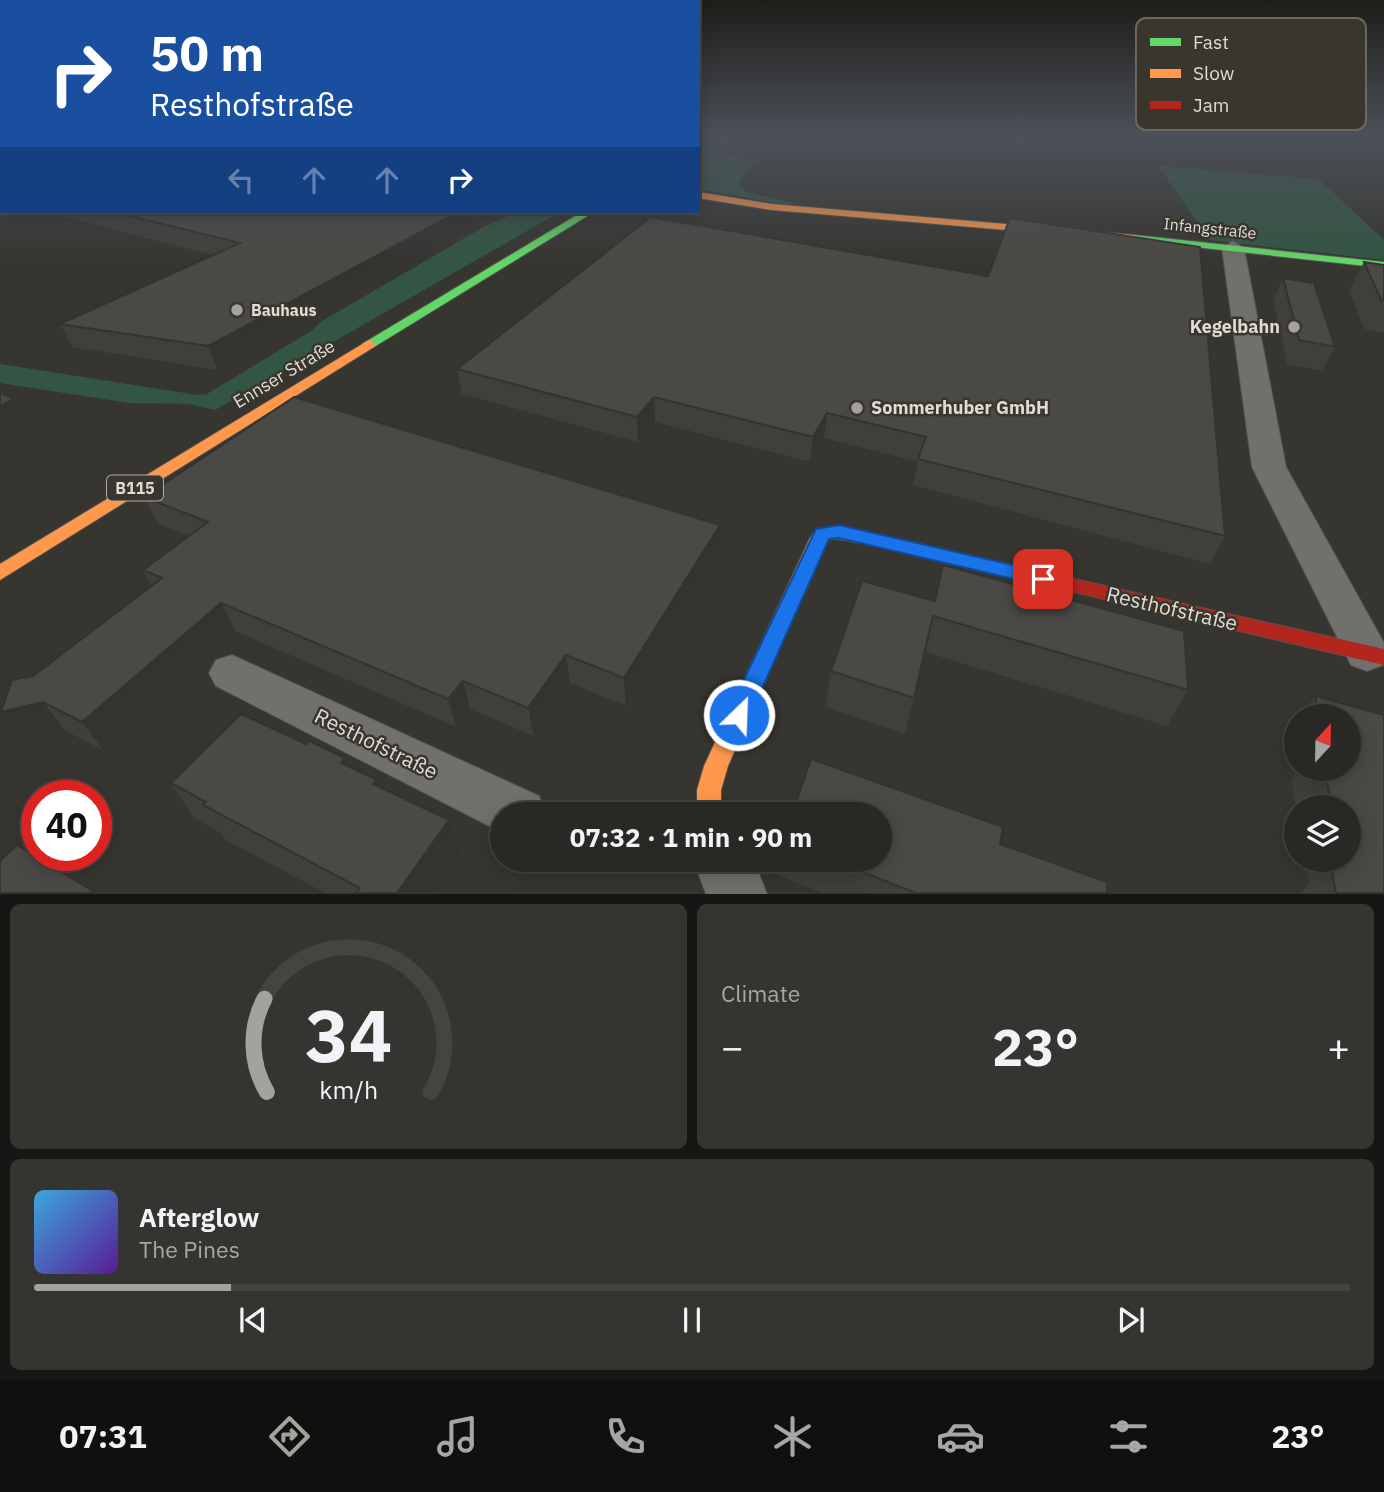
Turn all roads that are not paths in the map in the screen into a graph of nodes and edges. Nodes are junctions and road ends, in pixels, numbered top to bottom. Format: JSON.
{"nodes":[{"id":1,"x":700,"y":195,"type":"edge"},
{"id":2,"x":586,"y":214,"type":"edge"},
{"id":3,"x":1233,"y":248,"type":"junction"},
{"id":4,"x":1384,"y":265,"type":"edge"},
{"id":5,"x":0,"y":573,"type":"edge"},
{"id":6,"x":1376,"y":655,"type":"edge"},
{"id":7,"x":232,"y":673,"type":"dead end"},
{"id":8,"x":495,"y":802,"type":"edge"},
{"id":9,"x":709,"y":802,"type":"edge"},
{"id":10,"x":725,"y":872,"type":"edge"},
{"id":11,"x":739,"y":894,"type":"edge"}],
"edges":[{"from":1,"to":3,"type":"street","name":"Infangstraße"},
{"from":2,"to":5,"type":"street","name":"Ennser Straße","number":"B115"},
{"from":3,"to":4,"type":"street","name":"Infangstraße"},
{"from":3,"to":6,"type":"street","name":"Resthofstraße"},
{"from":6,"to":9,"type":"street","name":"Resthofstraße"},
{"from":7,"to":8,"type":"street","name":"Resthofstraße"},
{"from":10,"to":11,"type":"street","name":"Resthofstraße"}]}
